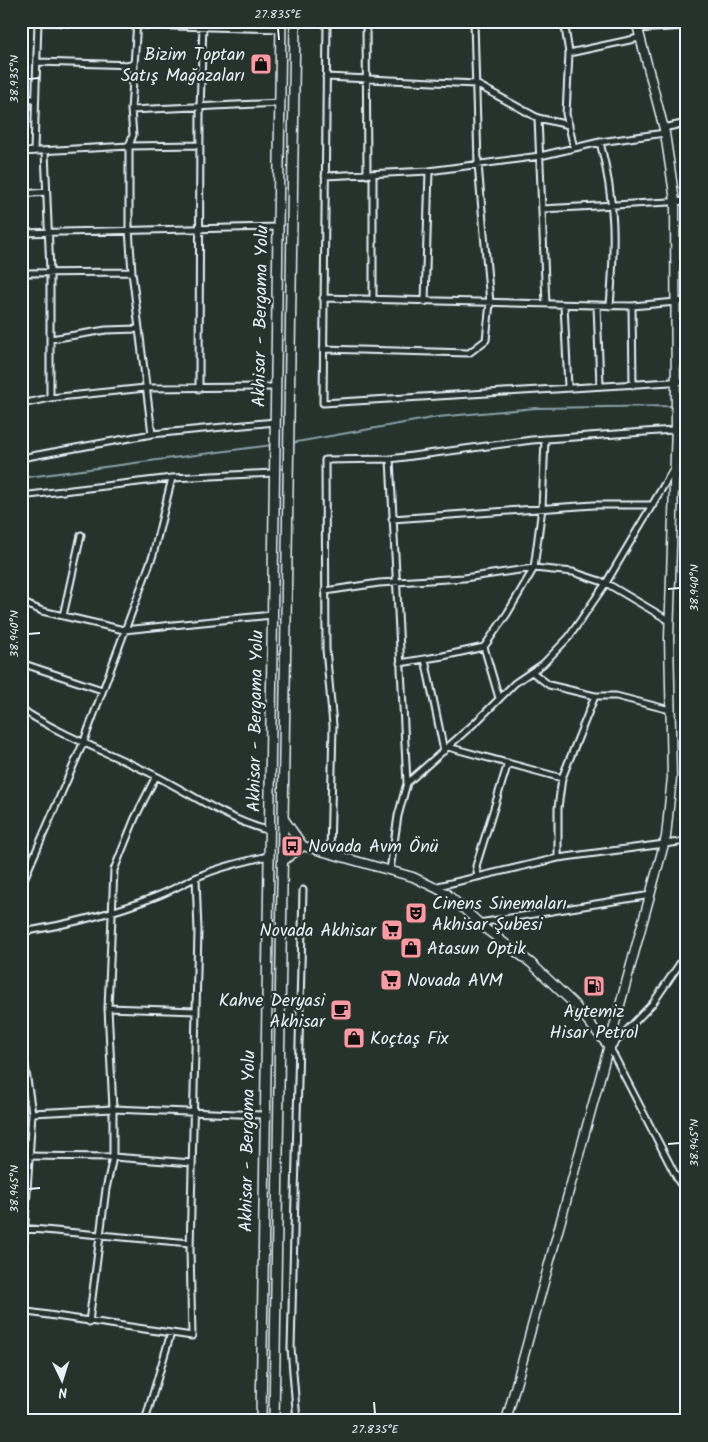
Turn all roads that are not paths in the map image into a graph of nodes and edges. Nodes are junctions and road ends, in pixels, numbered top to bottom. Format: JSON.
{"nodes":[{"id":1,"x":38,"y":21,"type":"edge"},
{"id":2,"x":295,"y":21,"type":"edge"},
{"id":3,"x":327,"y":21,"type":"edge"},
{"id":4,"x":366,"y":21,"type":"edge"},
{"id":5,"x":474,"y":21,"type":"edge"},
{"id":6,"x":564,"y":21,"type":"edge"},
{"id":7,"x":77,"y":22,"type":"edge"},
{"id":8,"x":137,"y":23,"type":"edge"},
{"id":9,"x":281,"y":25,"type":"edge"},
{"id":10,"x":636,"y":25,"type":"edge"},
{"id":11,"x":203,"y":26,"type":"junction"},
{"id":12,"x":687,"y":26,"type":"edge"},
{"id":13,"x":639,"y":38,"type":"junction"},
{"id":14,"x":570,"y":53,"type":"junction"},
{"id":15,"x":38,"y":62,"type":"junction"},
{"id":16,"x":134,"y":65,"type":"junction"},
{"id":17,"x":326,"y":77,"type":"junction"},
{"id":18,"x":366,"y":77,"type":"junction"},
{"id":19,"x":476,"y":84,"type":"junction"},
{"id":20,"x":21,"y":99,"type":"edge"},
{"id":21,"x":34,"y":99,"type":"junction"},
{"id":22,"x":280,"y":103,"type":"junction"},
{"id":23,"x":200,"y":108,"type":"junction"},
{"id":24,"x":131,"y":110,"type":"junction"},
{"id":25,"x":538,"y":118,"type":"junction"},
{"id":26,"x":687,"y":123,"type":"edge"},
{"id":27,"x":569,"y":125,"type":"junction"},
{"id":28,"x":664,"y":131,"type":"junction"},
{"id":29,"x":600,"y":142,"type":"junction"},
{"id":30,"x":200,"y":145,"type":"junction"},
{"id":31,"x":128,"y":146,"type":"junction"},
{"id":32,"x":574,"y":148,"type":"junction"},
{"id":33,"x":34,"y":151,"type":"junction"},
{"id":34,"x":45,"y":151,"type":"junction"},
{"id":35,"x":21,"y":152,"type":"edge"},
{"id":36,"x":540,"y":156,"type":"junction"},
{"id":37,"x":478,"y":164,"type":"junction"},
{"id":38,"x":429,"y":171,"type":"junction"},
{"id":39,"x":370,"y":175,"type":"junction"},
{"id":40,"x":325,"y":176,"type":"junction"},
{"id":41,"x":46,"y":192,"type":"junction"},
{"id":42,"x":21,"y":194,"type":"edge"},
{"id":43,"x":675,"y":201,"type":"junction"},
{"id":44,"x":687,"y":201,"type":"edge"},
{"id":45,"x":613,"y":203,"type":"junction"},
{"id":46,"x":542,"y":209,"type":"junction"},
{"id":47,"x":278,"y":227,"type":"junction"},
{"id":48,"x":200,"y":228,"type":"junction"},
{"id":49,"x":129,"y":229,"type":"junction"},
{"id":50,"x":48,"y":231,"type":"junction"},
{"id":51,"x":21,"y":233,"type":"edge"},
{"id":52,"x":677,"y":262,"type":"junction"},
{"id":53,"x":687,"y":263,"type":"edge"},
{"id":54,"x":50,"y":272,"type":"junction"},
{"id":55,"x":132,"y":272,"type":"junction"},
{"id":56,"x":21,"y":273,"type":"edge"},
{"id":57,"x":323,"y":298,"type":"junction"},
{"id":58,"x":373,"y":300,"type":"junction"},
{"id":59,"x":676,"y":301,"type":"junction"},
{"id":60,"x":687,"y":301,"type":"edge"},
{"id":61,"x":425,"y":302,"type":"junction"},
{"id":62,"x":490,"y":303,"type":"junction"},
{"id":63,"x":546,"y":304,"type":"junction"},
{"id":64,"x":564,"y":305,"type":"junction"},
{"id":65,"x":597,"y":306,"type":"junction"},
{"id":66,"x":610,"y":306,"type":"junction"},
{"id":67,"x":632,"y":306,"type":"junction"},
{"id":68,"x":138,"y":329,"type":"junction"},
{"id":69,"x":51,"y":339,"type":"junction"},
{"id":70,"x":323,"y":349,"type":"junction"},
{"id":71,"x":687,"y":381,"type":"edge"},
{"id":72,"x":674,"y":382,"type":"junction"},
{"id":73,"x":633,"y":385,"type":"junction"},
{"id":74,"x":568,"y":386,"type":"junction"},
{"id":75,"x":600,"y":386,"type":"junction"},
{"id":76,"x":275,"y":387,"type":"junction"},
{"id":77,"x":145,"y":388,"type":"junction"},
{"id":78,"x":199,"y":389,"type":"junction"},
{"id":79,"x":50,"y":398,"type":"junction"},
{"id":80,"x":21,"y":404,"type":"edge"},
{"id":81,"x":275,"y":422,"type":"junction"},
{"id":82,"x":676,"y":427,"type":"junction"},
{"id":83,"x":687,"y":429,"type":"edge"},
{"id":84,"x":152,"y":434,"type":"junction"},
{"id":85,"x":545,"y":439,"type":"junction"},
{"id":86,"x":675,"y":440,"type":"junction"},
{"id":87,"x":687,"y":440,"type":"edge"},
{"id":88,"x":21,"y":458,"type":"edge"},
{"id":89,"x":390,"y":459,"type":"junction"},
{"id":90,"x":674,"y":471,"type":"junction"},
{"id":91,"x":274,"y":473,"type":"junction"},
{"id":92,"x":172,"y":478,"type":"junction"},
{"id":93,"x":687,"y":484,"type":"edge"},
{"id":94,"x":21,"y":496,"type":"edge"},
{"id":95,"x":653,"y":505,"type":"junction"},
{"id":96,"x":542,"y":508,"type":"junction"},
{"id":97,"x":392,"y":519,"type":"junction"},
{"id":98,"x":81,"y":535,"type":"dead end"},
{"id":99,"x":534,"y":568,"type":"junction"},
{"id":100,"x":398,"y":582,"type":"junction"},
{"id":101,"x":606,"y":583,"type":"junction"},
{"id":102,"x":325,"y":590,"type":"junction"},
{"id":103,"x":21,"y":602,"type":"edge"},
{"id":104,"x":272,"y":615,"type":"junction"},
{"id":105,"x":63,"y":616,"type":"junction"},
{"id":106,"x":670,"y":621,"type":"junction"},
{"id":107,"x":124,"y":630,"type":"junction"},
{"id":108,"x":484,"y":647,"type":"junction"},
{"id":109,"x":425,"y":659,"type":"junction"},
{"id":110,"x":21,"y":662,"type":"edge"},
{"id":111,"x":400,"y":663,"type":"junction"},
{"id":112,"x":532,"y":672,"type":"junction"},
{"id":113,"x":102,"y":690,"type":"junction"},
{"id":114,"x":595,"y":696,"type":"junction"},
{"id":115,"x":499,"y":698,"type":"junction"},
{"id":116,"x":21,"y":709,"type":"edge"},
{"id":117,"x":670,"y":710,"type":"junction"},
{"id":118,"x":84,"y":741,"type":"junction"},
{"id":119,"x":446,"y":749,"type":"junction"},
{"id":120,"x":508,"y":763,"type":"junction"},
{"id":121,"x":156,"y":776,"type":"junction"},
{"id":122,"x":562,"y":778,"type":"junction"},
{"id":123,"x":407,"y":783,"type":"junction"},
{"id":124,"x":284,"y":819,"type":"junction"},
{"id":125,"x":270,"y":831,"type":"junction"},
{"id":126,"x":687,"y":841,"type":"edge"},
{"id":127,"x":664,"y":845,"type":"junction"},
{"id":128,"x":303,"y":846,"type":"junction"},
{"id":129,"x":330,"y":854,"type":"junction"},
{"id":130,"x":268,"y":856,"type":"junction"},
{"id":131,"x":558,"y":858,"type":"junction"},
{"id":132,"x":283,"y":861,"type":"junction"},
{"id":133,"x":390,"y":870,"type":"junction"},
{"id":134,"x":478,"y":877,"type":"junction"},
{"id":135,"x":196,"y":878,"type":"junction"},
{"id":136,"x":21,"y":886,"type":"edge"},
{"id":137,"x":433,"y":887,"type":"junction"},
{"id":138,"x":302,"y":890,"type":"dead end"},
{"id":139,"x":651,"y":895,"type":"junction"},
{"id":140,"x":113,"y":911,"type":"junction"},
{"id":141,"x":479,"y":923,"type":"junction"},
{"id":142,"x":21,"y":932,"type":"edge"},
{"id":143,"x":687,"y":953,"type":"edge"},
{"id":144,"x":108,"y":1008,"type":"junction"},
{"id":145,"x":196,"y":1011,"type":"junction"},
{"id":146,"x":21,"y":1038,"type":"edge"},
{"id":147,"x":610,"y":1048,"type":"junction"},
{"id":148,"x":113,"y":1109,"type":"junction"},
{"id":149,"x":32,"y":1113,"type":"junction"},
{"id":150,"x":192,"y":1113,"type":"junction"},
{"id":151,"x":263,"y":1115,"type":"junction"},
{"id":152,"x":21,"y":1156,"type":"edge"},
{"id":153,"x":30,"y":1157,"type":"junction"},
{"id":154,"x":113,"y":1157,"type":"junction"},
{"id":155,"x":192,"y":1163,"type":"junction"},
{"id":156,"x":687,"y":1191,"type":"edge"},
{"id":157,"x":24,"y":1228,"type":"edge"},
{"id":158,"x":100,"y":1233,"type":"junction"},
{"id":159,"x":190,"y":1243,"type":"junction"},
{"id":160,"x":21,"y":1285,"type":"edge"},
{"id":161,"x":21,"y":1311,"type":"edge"},
{"id":162,"x":89,"y":1322,"type":"junction"},
{"id":163,"x":171,"y":1333,"type":"junction"},
{"id":164,"x":145,"y":1421,"type":"edge"},
{"id":165,"x":260,"y":1421,"type":"edge"},
{"id":166,"x":274,"y":1421,"type":"edge"},
{"id":167,"x":297,"y":1421,"type":"edge"},
{"id":168,"x":506,"y":1421,"type":"edge"}],
"edges":[{"from":1,"to":7,"type":"street"},
{"from":1,"to":15,"type":"street"},
{"from":2,"to":124,"type":"main road","name":"Akhisar - Bergama Yolu"},
{"from":3,"to":17,"type":"street"},
{"from":4,"to":18,"type":"street"},
{"from":5,"to":19,"type":"street"},
{"from":6,"to":14,"type":"street"},
{"from":7,"to":8,"type":"street"},
{"from":8,"to":11,"type":"street"},
{"from":8,"to":16,"type":"street"},
{"from":9,"to":11,"type":"street"},
{"from":9,"to":22,"type":"main road","name":"Akhisar - Bergama Yolu"},
{"from":10,"to":12,"type":"street"},
{"from":10,"to":13,"type":"street"},
{"from":11,"to":23,"type":"street"},
{"from":13,"to":14,"type":"street"},
{"from":13,"to":28,"type":"street"},
{"from":14,"to":27,"type":"street"},
{"from":15,"to":16,"type":"street"},
{"from":15,"to":21,"type":"street"},
{"from":16,"to":24,"type":"street"},
{"from":17,"to":18,"type":"street"},
{"from":17,"to":40,"type":"street"},
{"from":18,"to":19,"type":"street"},
{"from":18,"to":39,"type":"street"},
{"from":19,"to":25,"type":"street"},
{"from":19,"to":37,"type":"street"},
{"from":20,"to":21,"type":"street"},
{"from":21,"to":33,"type":"street"},
{"from":22,"to":23,"type":"street"},
{"from":22,"to":47,"type":"main road","name":"Akhisar - Bergama Yolu"},
{"from":23,"to":24,"type":"street"},
{"from":23,"to":30,"type":"street"},
{"from":24,"to":31,"type":"street"},
{"from":25,"to":27,"type":"street"},
{"from":25,"to":36,"type":"street"},
{"from":26,"to":28,"type":"street"},
{"from":27,"to":32,"type":"street"},
{"from":28,"to":29,"type":"street"},
{"from":28,"to":43,"type":"street"},
{"from":29,"to":32,"type":"street"},
{"from":29,"to":45,"type":"street"},
{"from":30,"to":31,"type":"street"},
{"from":30,"to":48,"type":"street"},
{"from":31,"to":34,"type":"street"},
{"from":31,"to":49,"type":"street"},
{"from":32,"to":36,"type":"street"},
{"from":33,"to":34,"type":"street"},
{"from":33,"to":35,"type":"street"},
{"from":34,"to":41,"type":"street"},
{"from":36,"to":37,"type":"street"},
{"from":36,"to":46,"type":"street"},
{"from":37,"to":38,"type":"street"},
{"from":37,"to":62,"type":"street"},
{"from":38,"to":39,"type":"street"},
{"from":38,"to":61,"type":"street"},
{"from":39,"to":40,"type":"street"},
{"from":39,"to":58,"type":"street"},
{"from":40,"to":57,"type":"street"},
{"from":41,"to":42,"type":"street"},
{"from":41,"to":50,"type":"street"},
{"from":43,"to":44,"type":"street"},
{"from":43,"to":45,"type":"street"},
{"from":43,"to":52,"type":"street"},
{"from":45,"to":46,"type":"street"},
{"from":45,"to":66,"type":"street"},
{"from":46,"to":63,"type":"street"},
{"from":47,"to":48,"type":"street"},
{"from":47,"to":76,"type":"main road","name":"Akhisar - Bergama Yolu"},
{"from":48,"to":49,"type":"street"},
{"from":48,"to":78,"type":"street"},
{"from":49,"to":50,"type":"street"},
{"from":49,"to":55,"type":"street"},
{"from":50,"to":51,"type":"street"},
{"from":50,"to":54,"type":"street"},
{"from":52,"to":53,"type":"street"},
{"from":52,"to":59,"type":"street"},
{"from":54,"to":55,"type":"street"},
{"from":54,"to":56,"type":"street"},
{"from":54,"to":69,"type":"street"},
{"from":55,"to":68,"type":"street"},
{"from":57,"to":58,"type":"street"},
{"from":57,"to":70,"type":"street"},
{"from":58,"to":61,"type":"street"},
{"from":59,"to":60,"type":"street"},
{"from":59,"to":67,"type":"street"},
{"from":59,"to":72,"type":"street"},
{"from":61,"to":62,"type":"street"},
{"from":62,"to":63,"type":"street"},
{"from":62,"to":70,"type":"street"},
{"from":63,"to":64,"type":"street"},
{"from":64,"to":65,"type":"street"},
{"from":64,"to":74,"type":"street"},
{"from":65,"to":66,"type":"street"},
{"from":65,"to":75,"type":"street"},
{"from":66,"to":67,"type":"street"},
{"from":67,"to":73,"type":"street"},
{"from":68,"to":69,"type":"street"},
{"from":68,"to":77,"type":"street"},
{"from":69,"to":79,"type":"street"},
{"from":70,"to":74,"type":"street"},
{"from":71,"to":72,"type":"street"},
{"from":72,"to":73,"type":"street"},
{"from":72,"to":82,"type":"street"},
{"from":73,"to":75,"type":"street"},
{"from":74,"to":75,"type":"street"},
{"from":76,"to":78,"type":"street"},
{"from":76,"to":81,"type":"main road","name":"Akhisar - Bergama Yolu"},
{"from":77,"to":78,"type":"street"},
{"from":77,"to":79,"type":"street"},
{"from":77,"to":84,"type":"street"},
{"from":79,"to":80,"type":"street"},
{"from":81,"to":84,"type":"street"},
{"from":81,"to":91,"type":"main road","name":"Akhisar - Bergama Yolu"},
{"from":82,"to":83,"type":"street"},
{"from":82,"to":85,"type":"street"},
{"from":82,"to":86,"type":"street"},
{"from":84,"to":88,"type":"street"},
{"from":85,"to":89,"type":"street"},
{"from":85,"to":96,"type":"street"},
{"from":86,"to":87,"type":"street"},
{"from":86,"to":90,"type":"street"},
{"from":89,"to":97,"type":"street"},
{"from":89,"to":102,"type":"street"},
{"from":90,"to":93,"type":"street"},
{"from":90,"to":95,"type":"street"},
{"from":90,"to":106,"type":"street"},
{"from":91,"to":92,"type":"street"},
{"from":91,"to":104,"type":"main road","name":"Akhisar - Bergama Yolu"},
{"from":92,"to":94,"type":"street"},
{"from":92,"to":107,"type":"street"},
{"from":95,"to":96,"type":"street"},
{"from":95,"to":101,"type":"street"},
{"from":96,"to":97,"type":"street"},
{"from":96,"to":99,"type":"street"},
{"from":97,"to":100,"type":"street"},
{"from":98,"to":105,"type":"street"},
{"from":99,"to":100,"type":"street"},
{"from":99,"to":101,"type":"street"},
{"from":99,"to":108,"type":"street"},
{"from":100,"to":102,"type":"street"},
{"from":100,"to":111,"type":"street"},
{"from":101,"to":106,"type":"street"},
{"from":101,"to":112,"type":"street"},
{"from":102,"to":129,"type":"street"},
{"from":103,"to":105,"type":"street"},
{"from":104,"to":107,"type":"street"},
{"from":104,"to":125,"type":"main road","name":"Akhisar - Bergama Yolu"},
{"from":105,"to":107,"type":"street"},
{"from":106,"to":117,"type":"street"},
{"from":107,"to":113,"type":"street"},
{"from":108,"to":109,"type":"street"},
{"from":108,"to":115,"type":"street"},
{"from":109,"to":111,"type":"street"},
{"from":109,"to":119,"type":"street"},
{"from":110,"to":113,"type":"street"},
{"from":111,"to":123,"type":"street"},
{"from":112,"to":114,"type":"street"},
{"from":112,"to":115,"type":"street"},
{"from":113,"to":118,"type":"street"},
{"from":114,"to":117,"type":"street"},
{"from":114,"to":122,"type":"street"},
{"from":115,"to":119,"type":"street"},
{"from":116,"to":118,"type":"street"},
{"from":117,"to":127,"type":"street"},
{"from":118,"to":121,"type":"street"},
{"from":118,"to":136,"type":"street"},
{"from":119,"to":120,"type":"street"},
{"from":119,"to":123,"type":"street"},
{"from":120,"to":122,"type":"street"},
{"from":120,"to":134,"type":"street"},
{"from":121,"to":125,"type":"street"},
{"from":121,"to":140,"type":"street"},
{"from":122,"to":131,"type":"street"},
{"from":123,"to":133,"type":"street"},
{"from":124,"to":128,"type":"street"},
{"from":124,"to":132,"type":"main road","name":"Akhisar - Bergama Yolu"},
{"from":125,"to":130,"type":"main road","name":"Akhisar - Bergama Yolu"},
{"from":126,"to":127,"type":"street"},
{"from":127,"to":131,"type":"street"},
{"from":127,"to":139,"type":"street"},
{"from":128,"to":129,"type":"street"},
{"from":128,"to":132,"type":"street"},
{"from":129,"to":133,"type":"street"},
{"from":130,"to":135,"type":"street"},
{"from":130,"to":151,"type":"main road","name":"Akhisar - Bergama Yolu"},
{"from":131,"to":134,"type":"street"},
{"from":132,"to":166,"type":"main road","name":"Akhisar - Bergama Yolu"},
{"from":133,"to":137,"type":"street"},
{"from":134,"to":137,"type":"street"},
{"from":135,"to":140,"type":"street"},
{"from":135,"to":145,"type":"street"},
{"from":137,"to":141,"type":"street"},
{"from":138,"to":167,"type":"street"},
{"from":139,"to":141,"type":"street"},
{"from":139,"to":147,"type":"street"},
{"from":140,"to":142,"type":"street"},
{"from":140,"to":144,"type":"street"},
{"from":141,"to":147,"type":"street"},
{"from":143,"to":147,"type":"street"},
{"from":144,"to":145,"type":"street"},
{"from":144,"to":148,"type":"street"},
{"from":145,"to":150,"type":"street"},
{"from":146,"to":149,"type":"street"},
{"from":147,"to":156,"type":"street"},
{"from":147,"to":168,"type":"street"},
{"from":148,"to":149,"type":"street"},
{"from":148,"to":150,"type":"street"},
{"from":148,"to":154,"type":"street"},
{"from":149,"to":153,"type":"street"},
{"from":150,"to":151,"type":"street"},
{"from":150,"to":155,"type":"street"},
{"from":151,"to":165,"type":"main road","name":"Akhisar - Bergama Yolu"},
{"from":152,"to":153,"type":"street"},
{"from":153,"to":154,"type":"street"},
{"from":153,"to":157,"type":"street"},
{"from":154,"to":155,"type":"street"},
{"from":154,"to":158,"type":"street"},
{"from":155,"to":159,"type":"street"},
{"from":157,"to":158,"type":"street"},
{"from":157,"to":160,"type":"street"},
{"from":158,"to":159,"type":"street"},
{"from":158,"to":162,"type":"street"},
{"from":159,"to":163,"type":"street"},
{"from":161,"to":162,"type":"street"},
{"from":162,"to":163,"type":"street"},
{"from":163,"to":164,"type":"street"}]}
